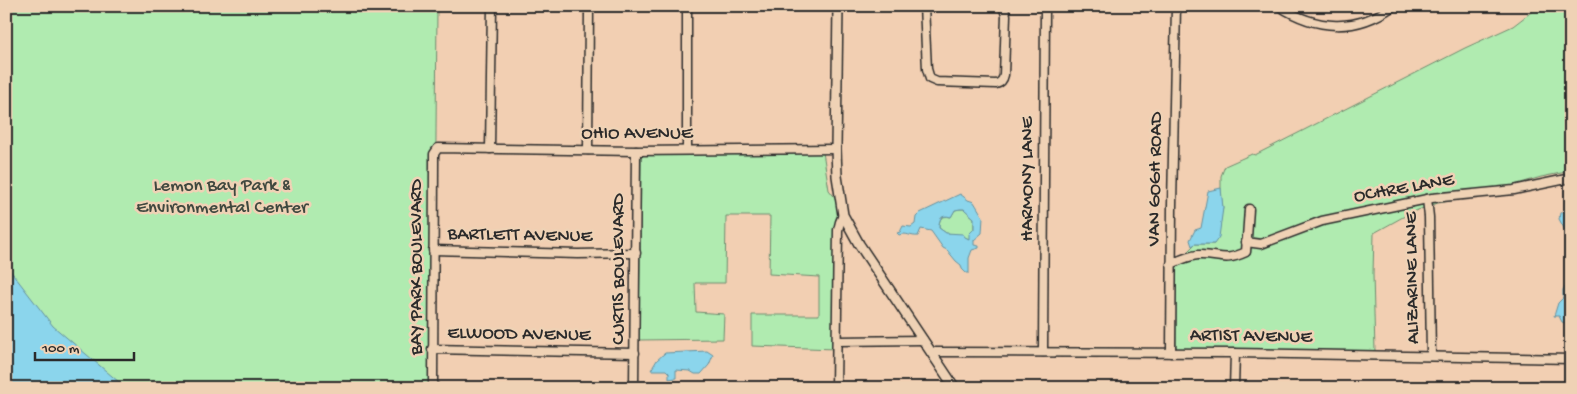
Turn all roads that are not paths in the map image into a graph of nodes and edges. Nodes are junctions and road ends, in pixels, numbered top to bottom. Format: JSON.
{"nodes":[{"id":1,"x":492,"y":6,"type":"edge"},
{"id":2,"x":589,"y":6,"type":"edge"},
{"id":3,"x":687,"y":6,"type":"edge"},
{"id":4,"x":838,"y":6,"type":"edge"},
{"id":5,"x":924,"y":6,"type":"edge"},
{"id":6,"x":1003,"y":6,"type":"edge"},
{"id":7,"x":1044,"y":6,"type":"edge"},
{"id":8,"x":1176,"y":6,"type":"edge"},
{"id":9,"x":1279,"y":6,"type":"edge"},
{"id":10,"x":1393,"y":6,"type":"edge"},
{"id":11,"x":438,"y":148,"type":"joint"},
{"id":12,"x":490,"y":149,"type":"junction"},
{"id":13,"x":836,"y":149,"type":"junction"},
{"id":14,"x":588,"y":150,"type":"junction"},
{"id":15,"x":687,"y":150,"type":"junction"},
{"id":16,"x":636,"y":151,"type":"junction"},
{"id":17,"x":1571,"y":178,"type":"edge"},
{"id":18,"x":1427,"y":199,"type":"junction"},
{"id":19,"x":1249,"y":209,"type":"dead end"},
{"id":20,"x":843,"y":214,"type":"junction"},
{"id":21,"x":1246,"y":242,"type":"junction"},
{"id":22,"x":433,"y":250,"type":"junction"},
{"id":23,"x":636,"y":253,"type":"junction"},
{"id":24,"x":1171,"y":264,"type":"junction"},
{"id":25,"x":923,"y":340,"type":"junction"},
{"id":26,"x":837,"y":341,"type":"junction"},
{"id":27,"x":432,"y":349,"type":"junction"},
{"id":28,"x":931,"y":352,"type":"junction"},
{"id":29,"x":1043,"y":352,"type":"junction"},
{"id":30,"x":635,"y":353,"type":"junction"},
{"id":31,"x":1171,"y":353,"type":"junction"},
{"id":32,"x":1234,"y":353,"type":"junction"},
{"id":33,"x":1430,"y":356,"type":"junction"},
{"id":34,"x":1571,"y":359,"type":"edge"},
{"id":35,"x":433,"y":388,"type":"edge"},
{"id":36,"x":634,"y":388,"type":"edge"},
{"id":37,"x":836,"y":388,"type":"edge"},
{"id":38,"x":955,"y":388,"type":"edge"},
{"id":39,"x":1234,"y":388,"type":"edge"}],
"edges":[{"from":1,"to":12,"type":"street"},
{"from":2,"to":14,"type":"street"},
{"from":3,"to":15,"type":"street"},
{"from":4,"to":13,"type":"street"},
{"from":5,"to":6,"type":"street"},
{"from":7,"to":29,"type":"street","name":"HARMONY LANE"},
{"from":8,"to":24,"type":"street","name":"VAN GOGH ROAD"},
{"from":9,"to":10,"type":"street"},
{"from":11,"to":12,"type":"street","name":"OHIO AVENUE"},
{"from":11,"to":22,"type":"street","name":"BAY PARK BOULEVARD"},
{"from":12,"to":14,"type":"street","name":"OHIO AVENUE"},
{"from":13,"to":15,"type":"street","name":"OHIO AVENUE"},
{"from":13,"to":20,"type":"street"},
{"from":14,"to":16,"type":"street","name":"OHIO AVENUE"},
{"from":15,"to":16,"type":"street","name":"OHIO AVENUE"},
{"from":16,"to":23,"type":"street","name":"CURTIS BOULEVARD"},
{"from":17,"to":18,"type":"street","name":"OCHRE LANE"},
{"from":18,"to":21,"type":"street","name":"OCHRE LANE"},
{"from":18,"to":33,"type":"street","name":"ALIZARINE LANE"},
{"from":19,"to":21,"type":"street"},
{"from":20,"to":25,"type":"street"},
{"from":20,"to":26,"type":"street"},
{"from":21,"to":24,"type":"street"},
{"from":22,"to":23,"type":"street","name":"BARTLETT AVENUE"},
{"from":22,"to":27,"type":"street","name":"BAY PARK BOULEVARD"},
{"from":23,"to":30,"type":"street","name":"CURTIS BOULEVARD"},
{"from":24,"to":31,"type":"street","name":"VAN GOGH ROAD"},
{"from":25,"to":26,"type":"street"},
{"from":25,"to":28,"type":"street"},
{"from":26,"to":37,"type":"street"},
{"from":27,"to":30,"type":"street","name":"ELWOOD AVENUE"},
{"from":27,"to":35,"type":"street","name":"BAY PARK BOULEVARD"},
{"from":28,"to":29,"type":"street","name":"ARTIST AVENUE"},
{"from":28,"to":38,"type":"street"},
{"from":29,"to":31,"type":"street","name":"ARTIST AVENUE"},
{"from":30,"to":36,"type":"street","name":"CURTIS BOULEVARD"},
{"from":31,"to":32,"type":"street","name":"ARTIST AVENUE"},
{"from":32,"to":33,"type":"street","name":"ARTIST AVENUE"},
{"from":32,"to":39,"type":"street"},
{"from":33,"to":34,"type":"street","name":"ARTIST AVENUE"}]}
